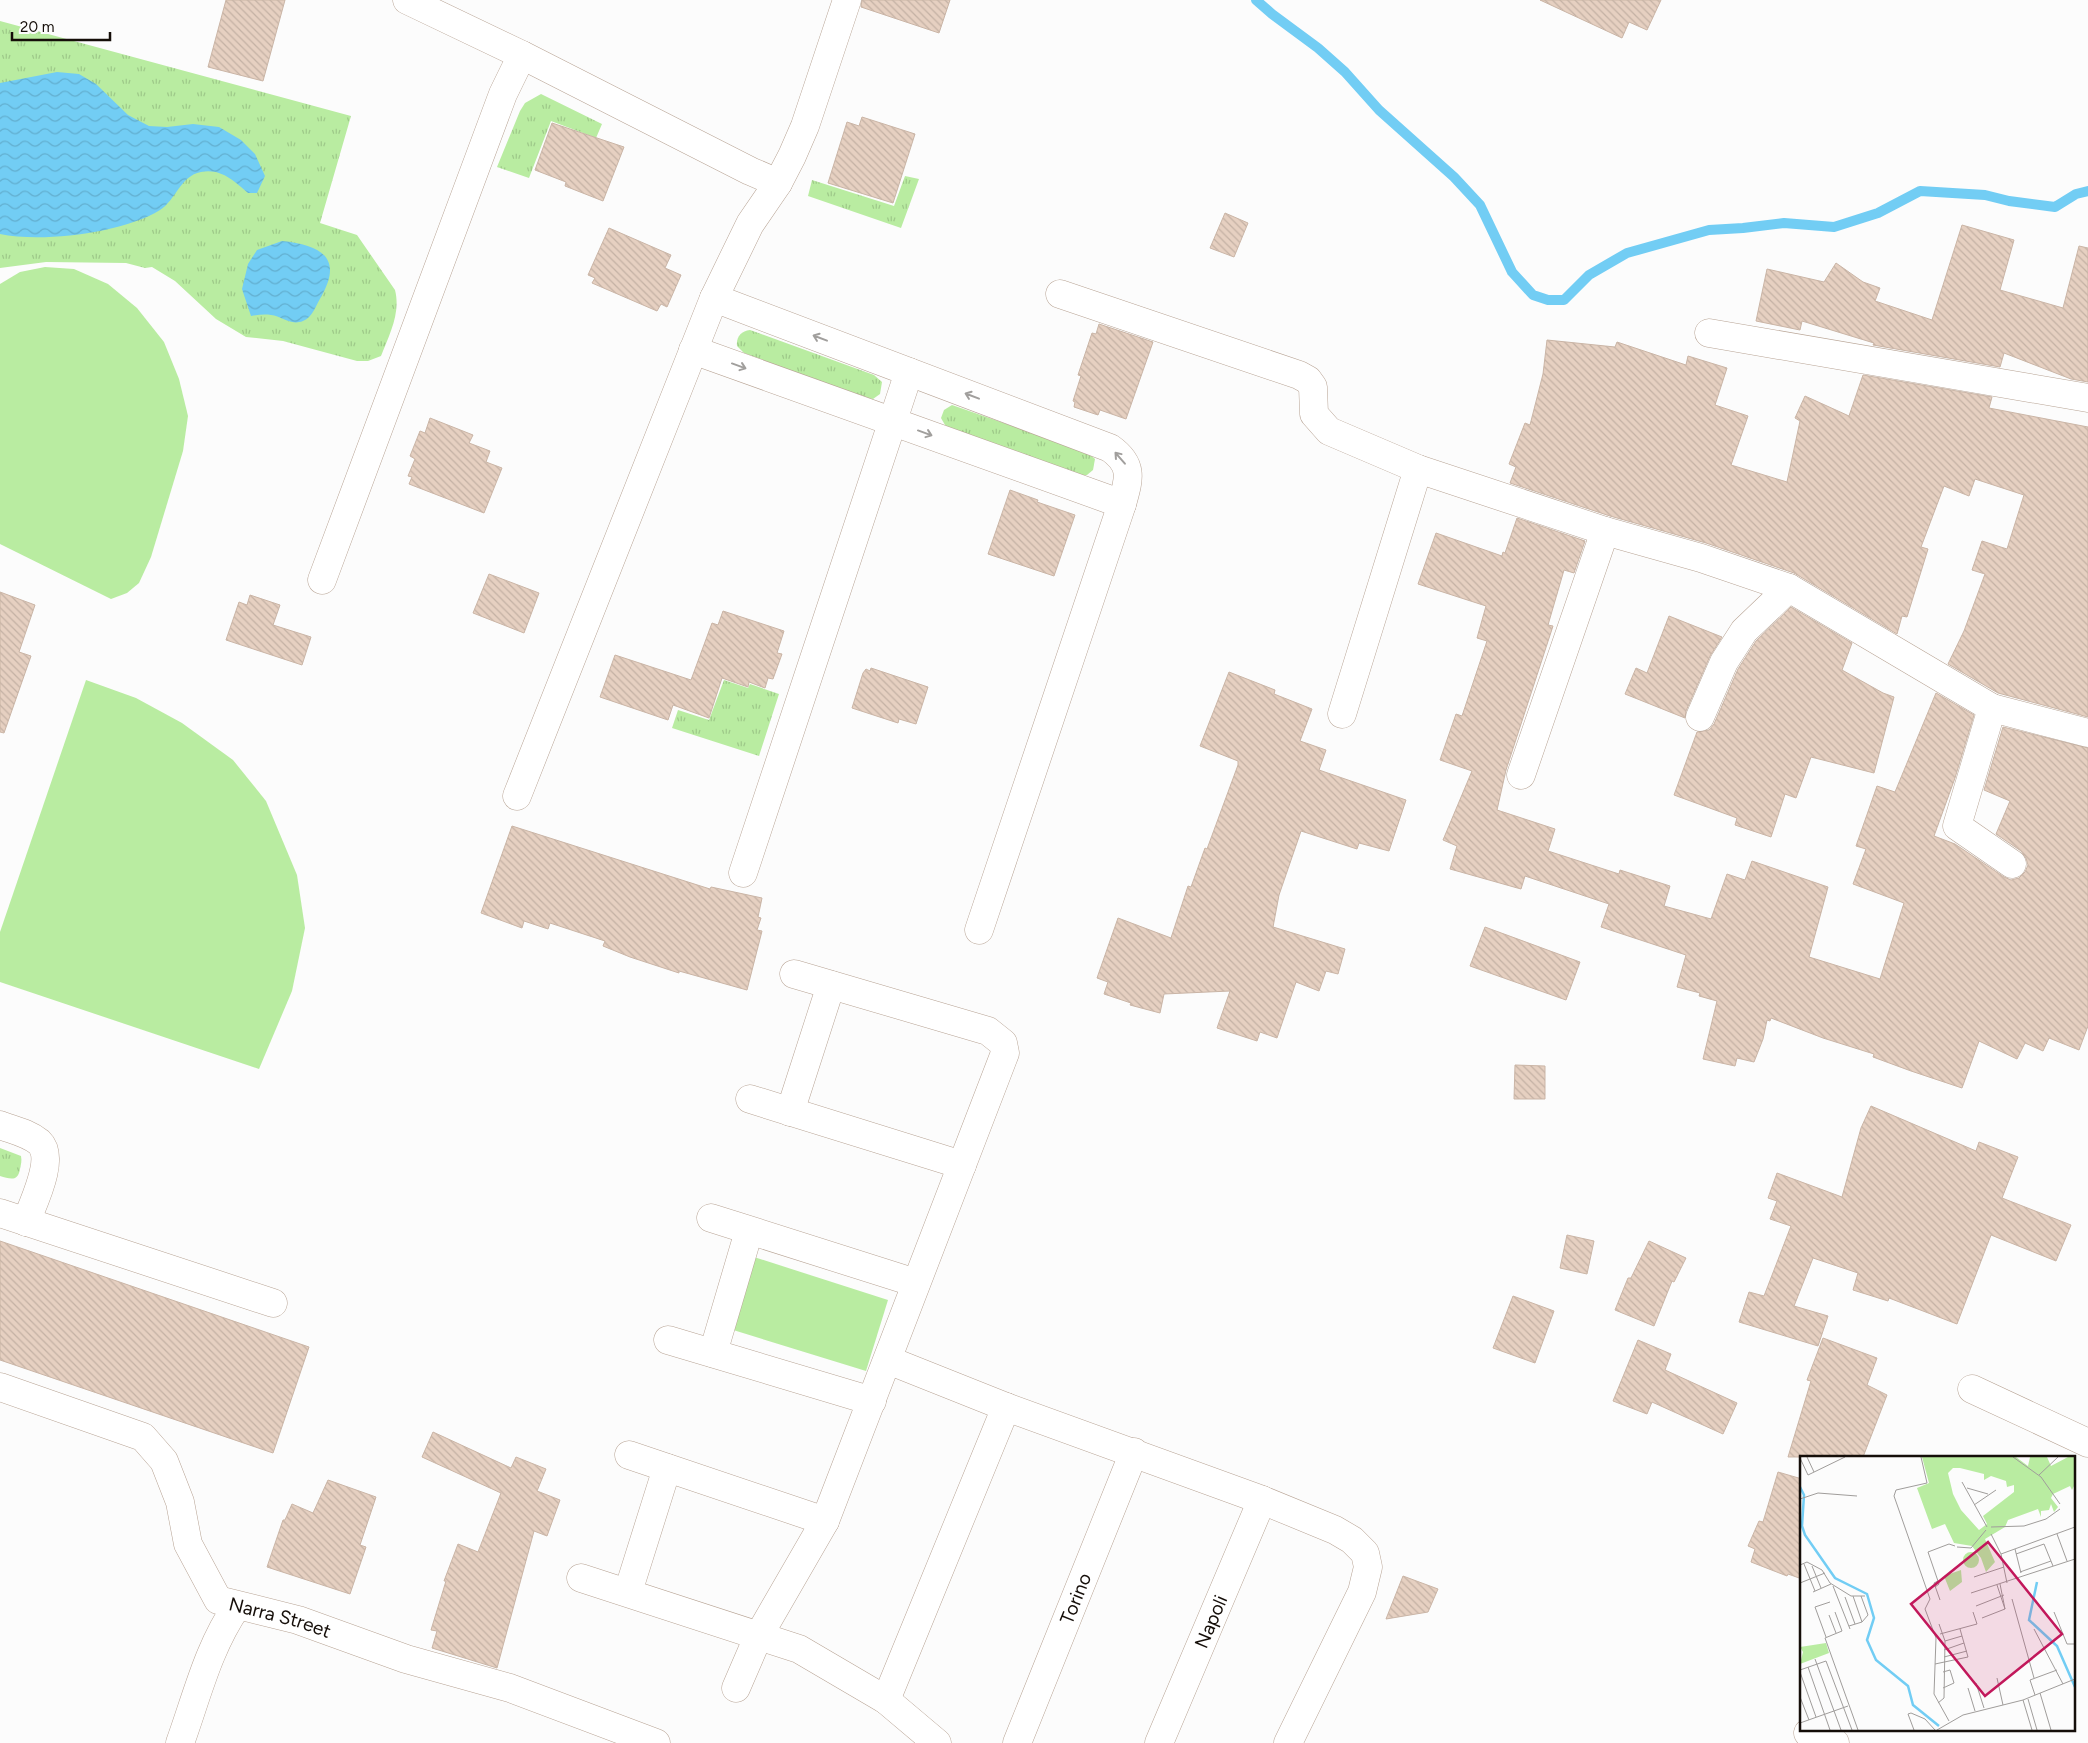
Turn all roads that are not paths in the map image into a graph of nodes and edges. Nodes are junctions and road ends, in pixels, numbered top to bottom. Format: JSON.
{"nodes":[{"id":1,"x":406,"y":0,"type":"edge"},
{"id":2,"x":847,"y":0,"type":"edge"},
{"id":3,"x":522,"y":55,"type":"junction"},
{"id":4,"x":778,"y":183,"type":"junction"},
{"id":5,"x":1060,"y":294,"type":"dead end"},
{"id":6,"x":714,"y":298,"type":"junction"},
{"id":7,"x":1709,"y":333,"type":"dead end"},
{"id":8,"x":693,"y":350,"type":"junction"},
{"id":9,"x":909,"y":372,"type":"junction"},
{"id":10,"x":2088,"y":398,"type":"edge"},
{"id":11,"x":892,"y":421,"type":"junction"},
{"id":12,"x":1418,"y":469,"type":"junction"},
{"id":13,"x":1122,"y":504,"type":"junction"},
{"id":14,"x":1605,"y":531,"type":"junction"},
{"id":15,"x":322,"y":580,"type":"dead end"},
{"id":16,"x":1789,"y":588,"type":"junction"},
{"id":17,"x":1992,"y":708,"type":"junction"},
{"id":18,"x":1342,"y":714,"type":"dead end"},
{"id":19,"x":1700,"y":716,"type":"dead end"},
{"id":20,"x":2088,"y":733,"type":"edge"},
{"id":21,"x":1521,"y":775,"type":"dead end"},
{"id":22,"x":517,"y":796,"type":"dead end"},
{"id":23,"x":2012,"y":864,"type":"dead end"},
{"id":24,"x":743,"y":873,"type":"dead end"},
{"id":25,"x":979,"y":930,"type":"dead end"},
{"id":26,"x":794,"y":974,"type":"dead end"},
{"id":27,"x":831,"y":985,"type":"junction"},
{"id":28,"x":750,"y":1099,"type":"dead end"},
{"id":29,"x":790,"y":1112,"type":"junction"},
{"id":30,"x":0,"y":1125,"type":"edge"},
{"id":31,"x":962,"y":1165,"type":"junction"},
{"id":32,"x":0,"y":1213,"type":"edge"},
{"id":33,"x":711,"y":1218,"type":"dead end"},
{"id":34,"x":26,"y":1222,"type":"junction"},
{"id":35,"x":749,"y":1231,"type":"junction"},
{"id":36,"x":916,"y":1283,"type":"junction"},
{"id":37,"x":273,"y":1303,"type":"dead end"},
{"id":38,"x":668,"y":1340,"type":"dead end"},
{"id":39,"x":713,"y":1353,"type":"junction"},
{"id":40,"x":888,"y":1360,"type":"junction"},
{"id":41,"x":0,"y":1387,"type":"edge"},
{"id":42,"x":1972,"y":1389,"type":"dead end"},
{"id":43,"x":872,"y":1401,"type":"junction"},
{"id":44,"x":1006,"y":1408,"type":"junction"},
{"id":45,"x":2088,"y":1443,"type":"edge"},
{"id":46,"x":1134,"y":1452,"type":"junction"},
{"id":47,"x":629,"y":1456,"type":"dead end"},
{"id":48,"x":667,"y":1468,"type":"junction"},
{"id":49,"x":1262,"y":1500,"type":"junction"},
{"id":50,"x":825,"y":1521,"type":"junction"},
{"id":51,"x":581,"y":1578,"type":"dead end"},
{"id":52,"x":628,"y":1592,"type":"junction"},
{"id":53,"x":237,"y":1606,"type":"junction"},
{"id":54,"x":758,"y":1637,"type":"junction"},
{"id":55,"x":736,"y":1688,"type":"dead end"},
{"id":56,"x":886,"y":1700,"type":"junction"},
{"id":57,"x":1808,"y":1733,"type":"dead end"},
{"id":58,"x":180,"y":1743,"type":"edge"},
{"id":59,"x":656,"y":1743,"type":"edge"},
{"id":60,"x":936,"y":1743,"type":"edge"},
{"id":61,"x":1017,"y":1743,"type":"edge"},
{"id":62,"x":1159,"y":1743,"type":"edge"},
{"id":63,"x":1288,"y":1743,"type":"edge"},
{"id":64,"x":1835,"y":1743,"type":"edge"}],
"edges":[{"from":1,"to":3,"type":"street"},
{"from":2,"to":4,"type":"street"},
{"from":3,"to":4,"type":"street"},
{"from":3,"to":15,"type":"street"},
{"from":4,"to":6,"type":"street"},
{"from":5,"to":12,"type":"street"},
{"from":6,"to":8,"type":"street"},
{"from":9,"to":6,"type":"street","one_way":true},
{"from":7,"to":10,"type":"street"},
{"from":8,"to":11,"type":"street","one_way":true},
{"from":8,"to":22,"type":"street"},
{"from":9,"to":11,"type":"street"},
{"from":13,"to":9,"type":"street","one_way":true},
{"from":11,"to":13,"type":"street","one_way":true},
{"from":11,"to":24,"type":"street"},
{"from":12,"to":14,"type":"street"},
{"from":12,"to":18,"type":"street"},
{"from":13,"to":25,"type":"street"},
{"from":14,"to":16,"type":"street"},
{"from":14,"to":21,"type":"street"},
{"from":16,"to":17,"type":"street"},
{"from":16,"to":19,"type":"street"},
{"from":17,"to":20,"type":"street"},
{"from":17,"to":23,"type":"street"},
{"from":26,"to":27,"type":"street"},
{"from":27,"to":29,"type":"street"},
{"from":27,"to":31,"type":"street"},
{"from":28,"to":29,"type":"street"},
{"from":29,"to":31,"type":"street"},
{"from":30,"to":34,"type":"street"},
{"from":31,"to":36,"type":"street"},
{"from":32,"to":34,"type":"street"},
{"from":33,"to":35,"type":"street"},
{"from":34,"to":37,"type":"street"},
{"from":35,"to":36,"type":"street"},
{"from":35,"to":39,"type":"street"},
{"from":36,"to":40,"type":"street"},
{"from":38,"to":39,"type":"street"},
{"from":39,"to":43,"type":"street"},
{"from":40,"to":43,"type":"street"},
{"from":40,"to":44,"type":"street"},
{"from":41,"to":53,"type":"street","name":"Narra Street"},
{"from":42,"to":45,"type":"street"},
{"from":43,"to":50,"type":"street"},
{"from":44,"to":46,"type":"street"},
{"from":44,"to":56,"type":"street"},
{"from":46,"to":49,"type":"street"},
{"from":46,"to":61,"type":"street","name":"Torino"},
{"from":47,"to":48,"type":"street"},
{"from":48,"to":50,"type":"street"},
{"from":48,"to":52,"type":"street"},
{"from":49,"to":62,"type":"street","name":"Napoli"},
{"from":49,"to":63,"type":"street"},
{"from":50,"to":54,"type":"street"},
{"from":51,"to":52,"type":"street"},
{"from":52,"to":54,"type":"street"},
{"from":53,"to":58,"type":"street"},
{"from":53,"to":59,"type":"street","name":"Narra Street"},
{"from":54,"to":55,"type":"street"},
{"from":54,"to":56,"type":"street"},
{"from":56,"to":60,"type":"street"},
{"from":57,"to":64,"type":"street"}]}
